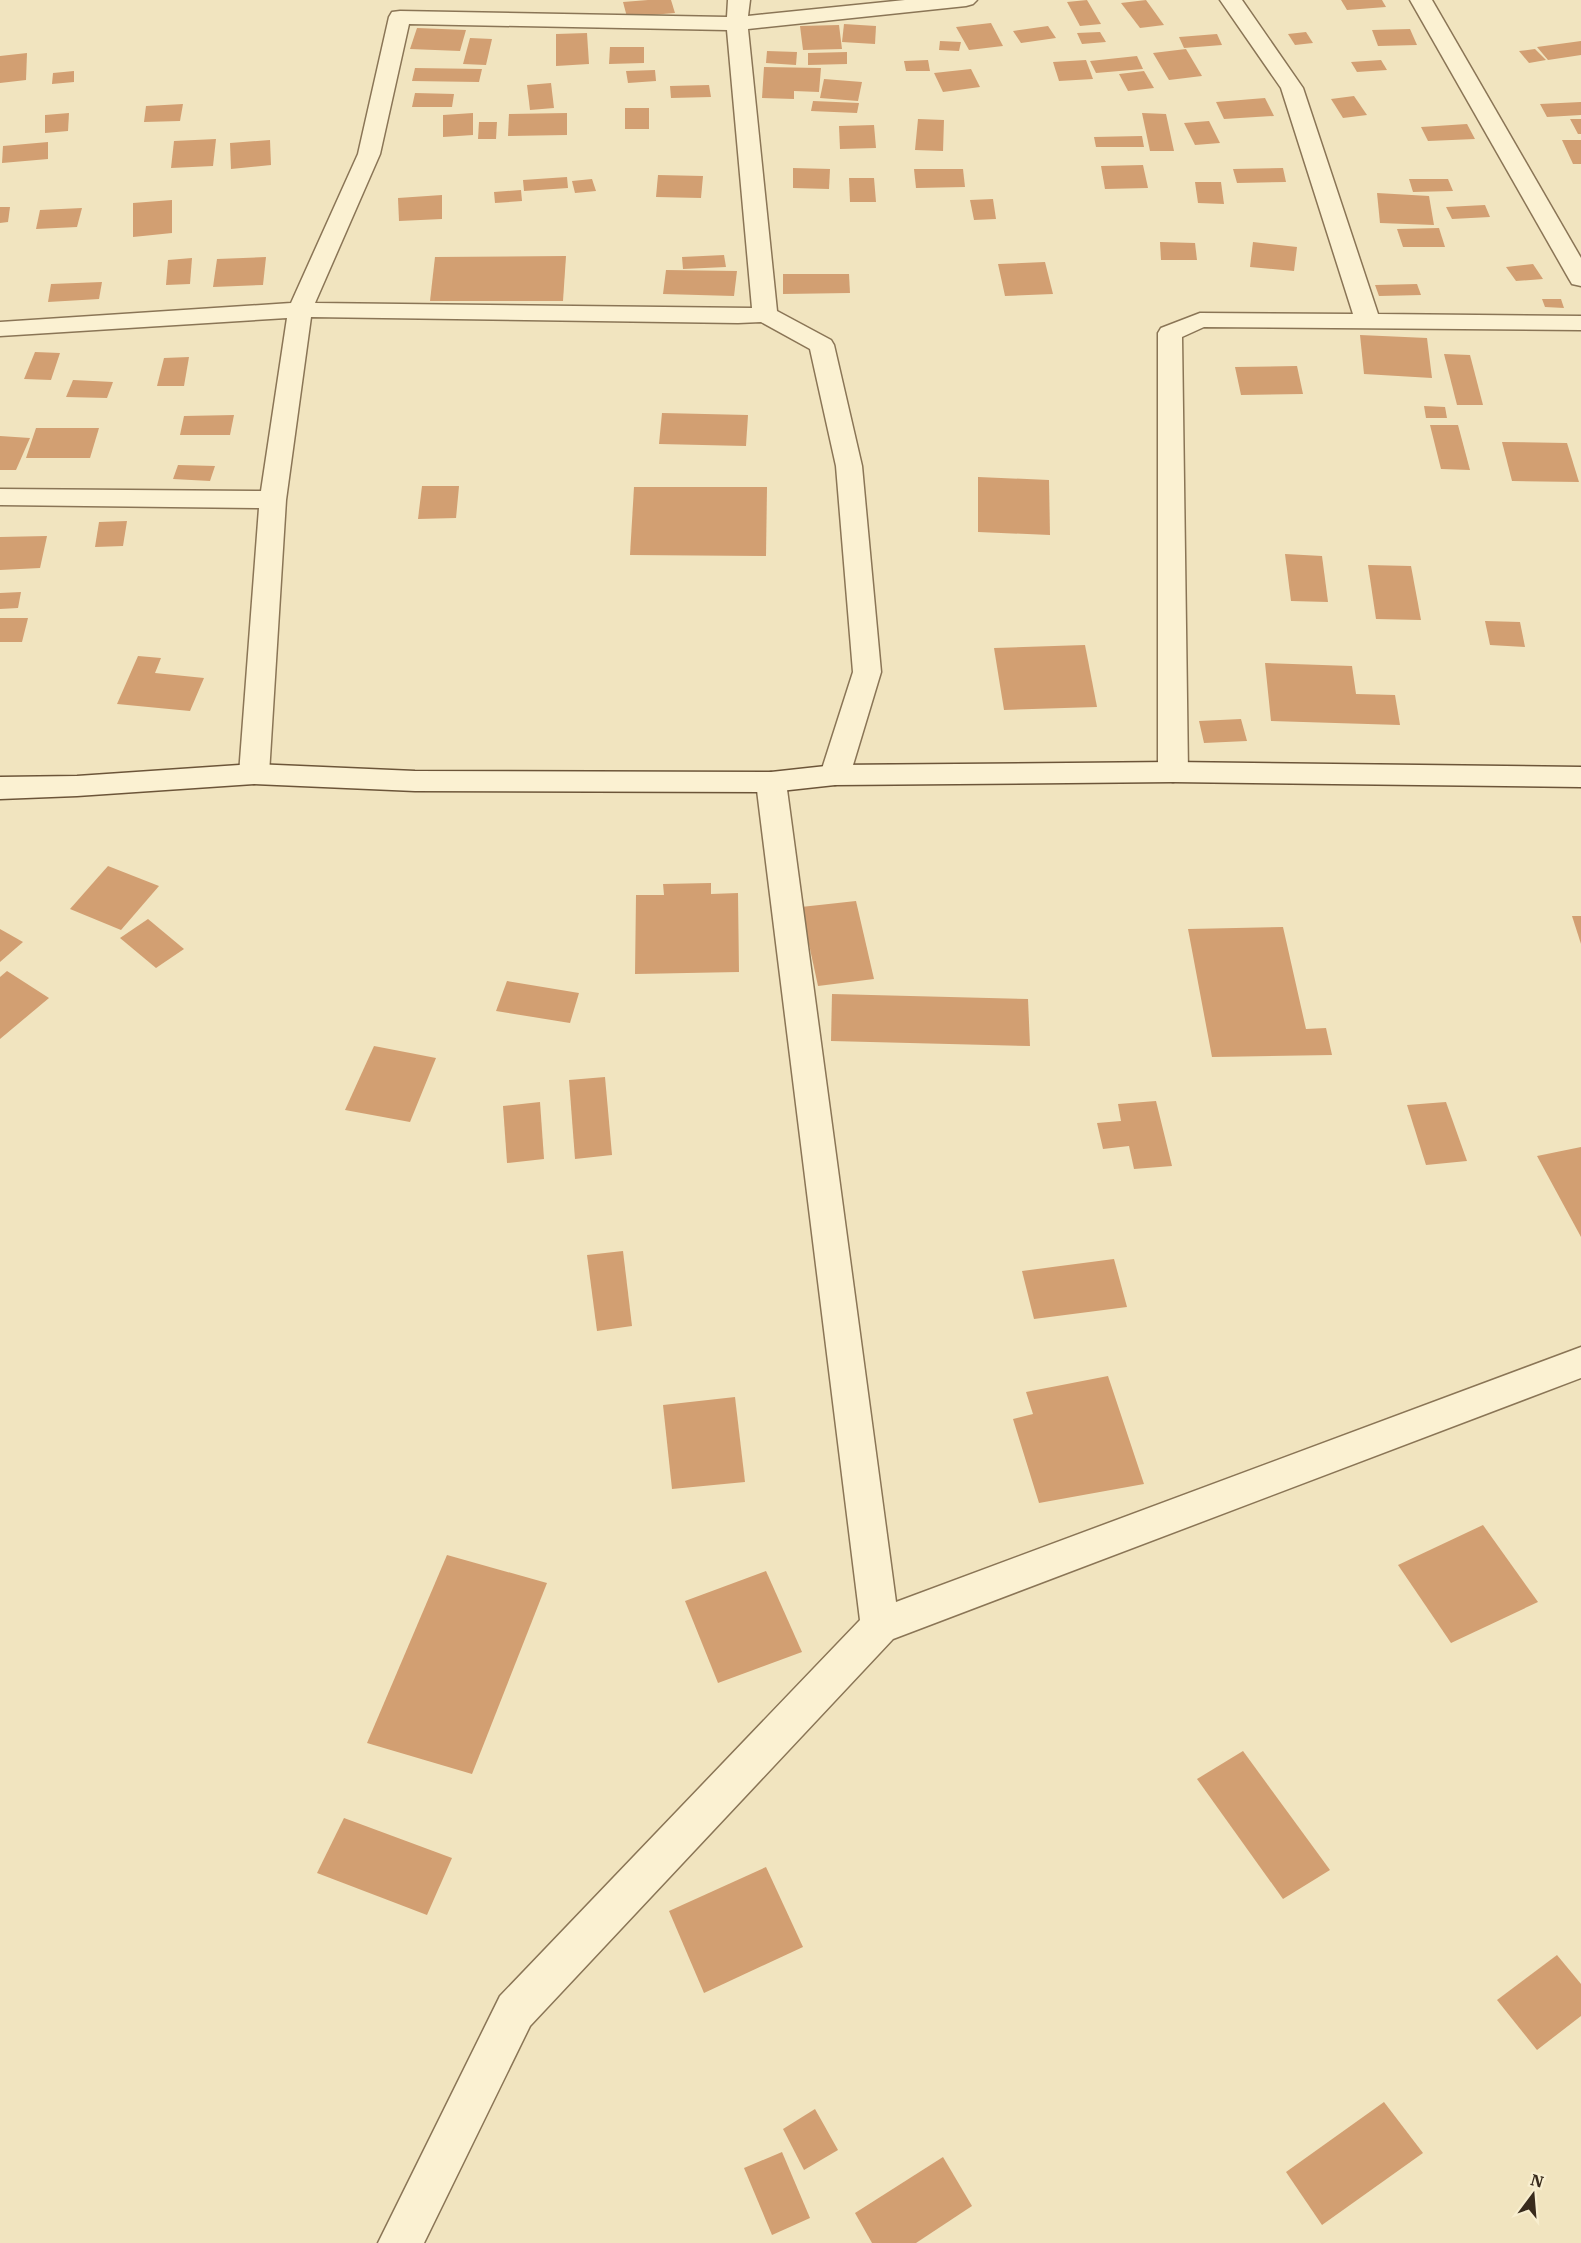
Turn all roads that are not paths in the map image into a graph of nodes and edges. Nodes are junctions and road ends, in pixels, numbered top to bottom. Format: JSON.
{"nodes":[{"id":1,"x":740,"y":0,"type":"edge"},
{"id":2,"x":966,"y":0,"type":"edge"},
{"id":3,"x":1232,"y":0,"type":"edge"},
{"id":4,"x":1421,"y":0,"type":"edge"},
{"id":5,"x":737,"y":24,"type":"junction"},
{"id":6,"x":1581,"y":279,"type":"edge"},
{"id":7,"x":300,"y":310,"type":"junction"},
{"id":8,"x":765,"y":314,"type":"junction"},
{"id":9,"x":1368,"y":322,"type":"junction"},
{"id":10,"x":1581,"y":323,"type":"edge"},
{"id":11,"x":0,"y":329,"type":"edge"},
{"id":12,"x":0,"y":497,"type":"edge"},
{"id":13,"x":273,"y":500,"type":"junction"},
{"id":14,"x":1173,"y":772,"type":"junction"},
{"id":15,"x":254,"y":774,"type":"junction"},
{"id":16,"x":834,"y":775,"type":"junction"},
{"id":17,"x":1581,"y":777,"type":"edge"},
{"id":18,"x":771,"y":782,"type":"junction"},
{"id":19,"x":0,"y":788,"type":"edge"},
{"id":20,"x":1581,"y":1362,"type":"edge"},
{"id":21,"x":880,"y":1626,"type":"junction"},
{"id":22,"x":400,"y":2243,"type":"edge"}],
"edges":[{"from":1,"to":5,"type":"street"},
{"from":2,"to":5,"type":"street"},
{"from":3,"to":9,"type":"street"},
{"from":4,"to":6,"type":"street"},
{"from":5,"to":7,"type":"street"},
{"from":5,"to":8,"type":"street"},
{"from":7,"to":8,"type":"street"},
{"from":7,"to":11,"type":"street"},
{"from":7,"to":13,"type":"street"},
{"from":8,"to":16,"type":"street"},
{"from":9,"to":10,"type":"street"},
{"from":9,"to":14,"type":"street"},
{"from":12,"to":13,"type":"street"},
{"from":13,"to":15,"type":"street"},
{"from":14,"to":16,"type":"street"},
{"from":14,"to":17,"type":"street"},
{"from":15,"to":18,"type":"street"},
{"from":15,"to":19,"type":"street"},
{"from":16,"to":18,"type":"street"},
{"from":18,"to":21,"type":"street"},
{"from":20,"to":21,"type":"street"},
{"from":21,"to":22,"type":"street"}]}
